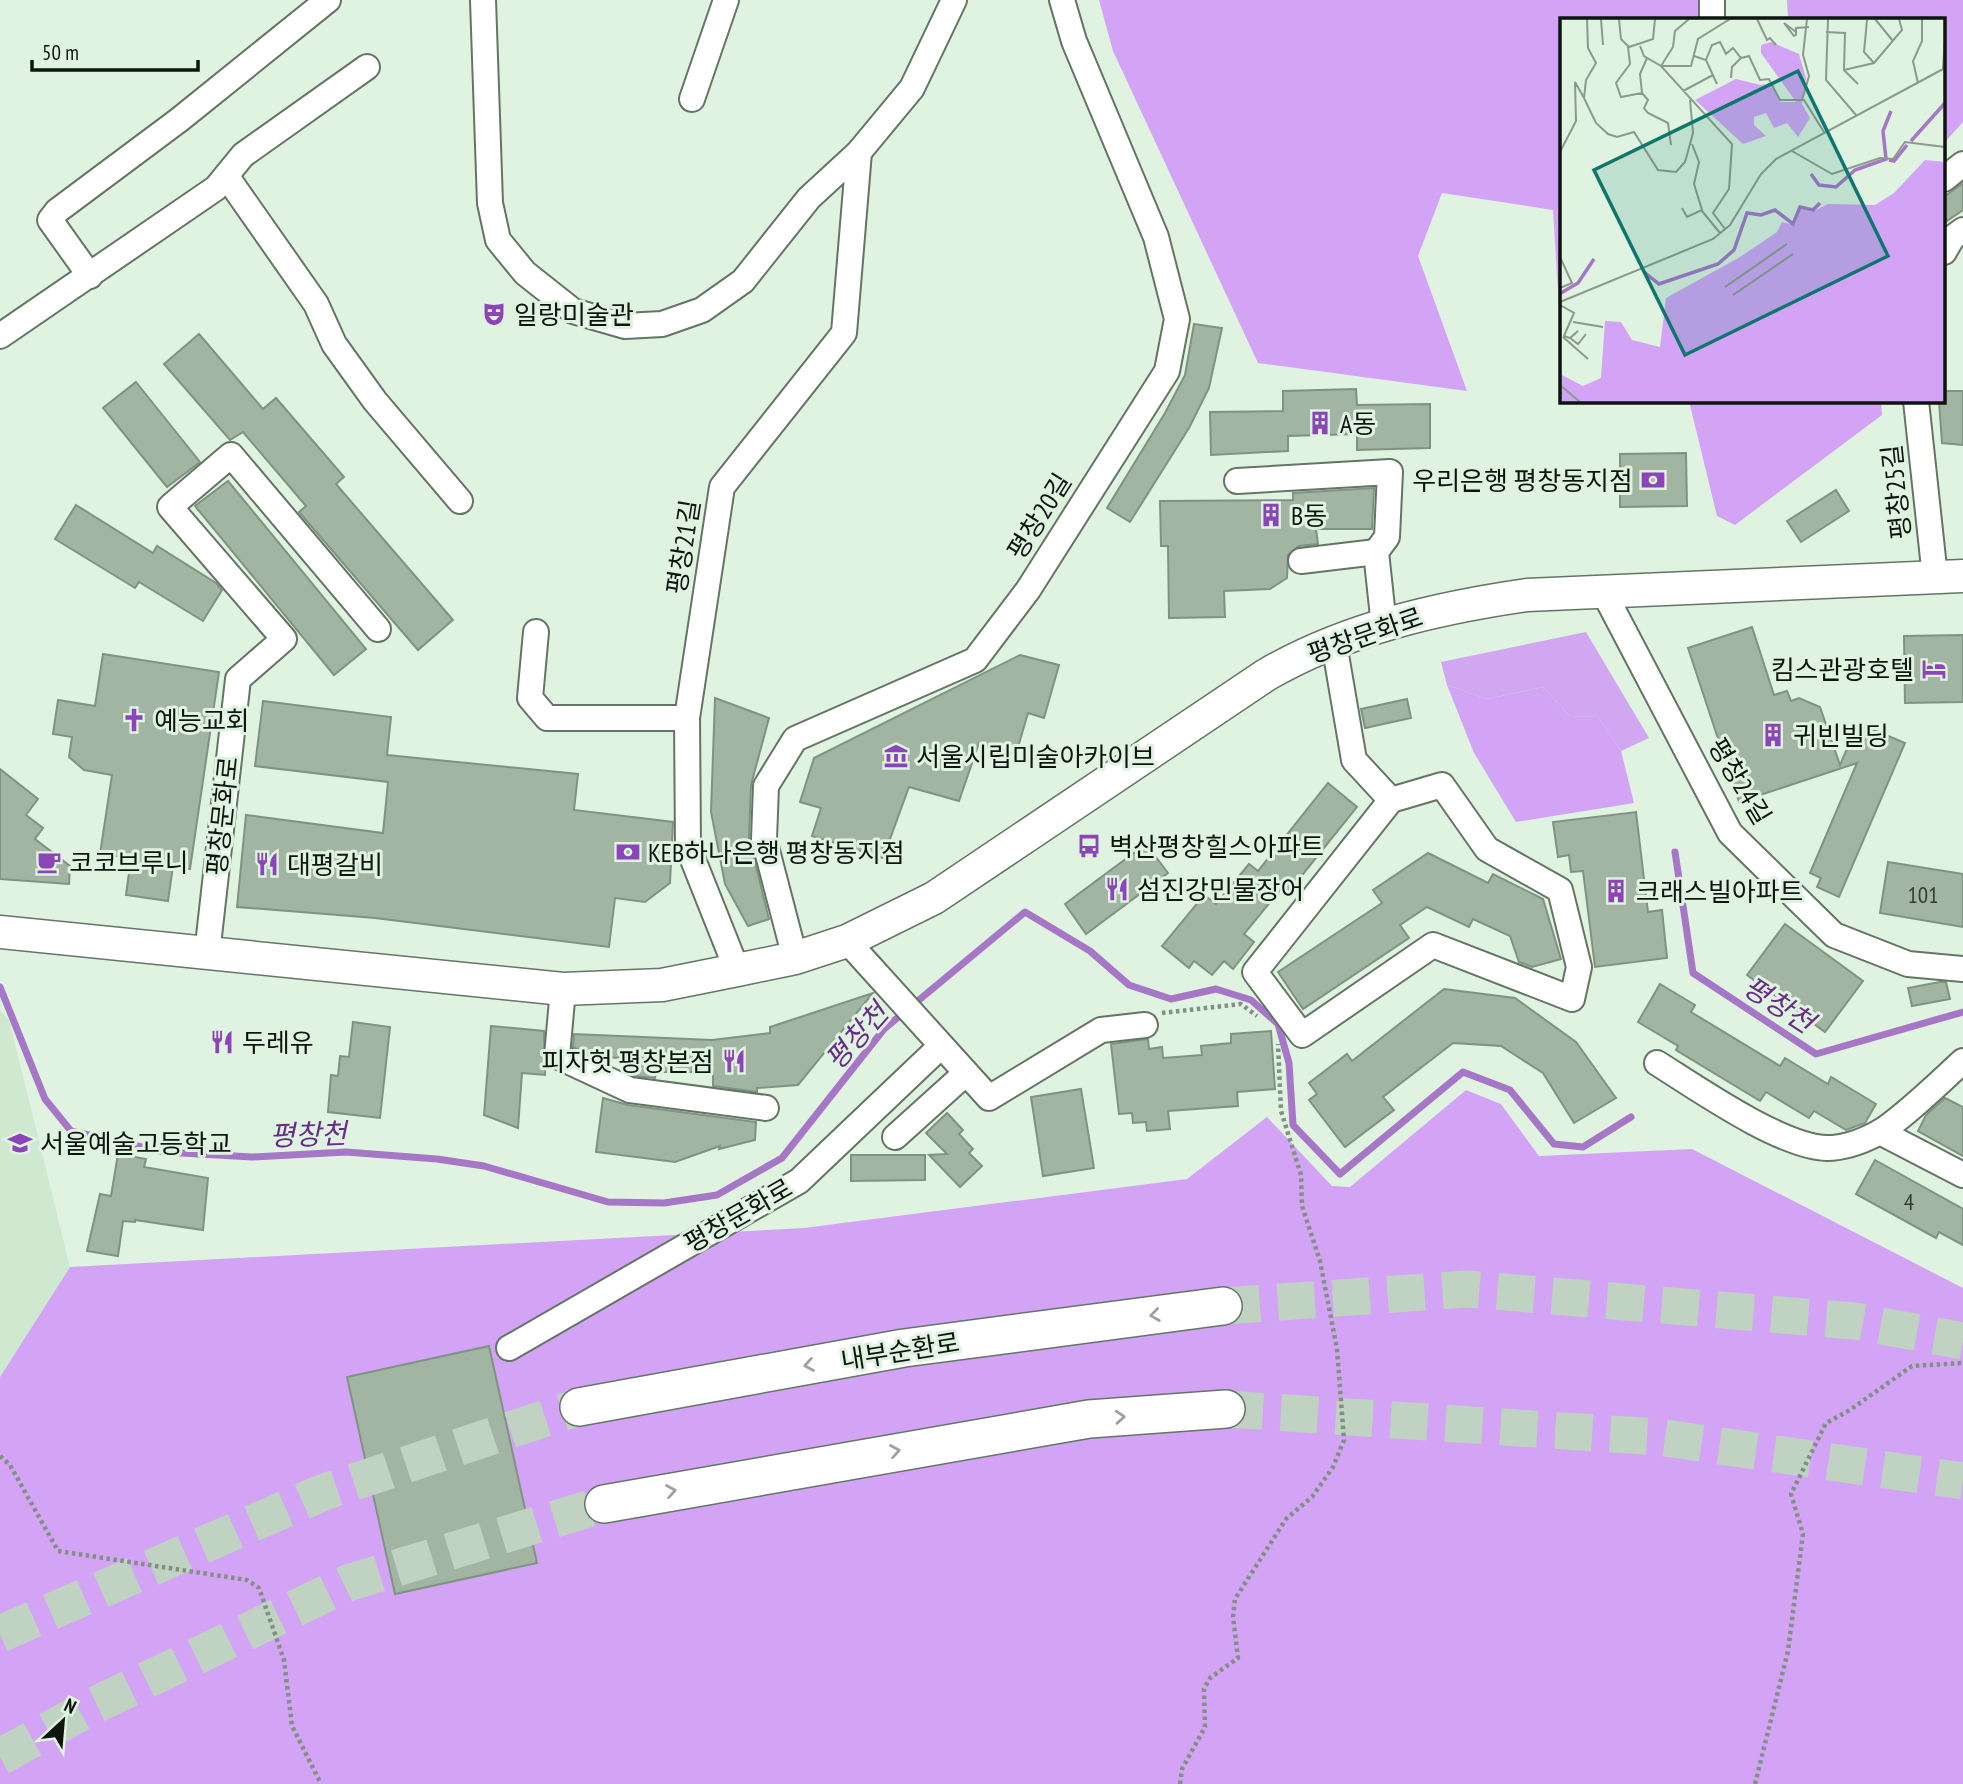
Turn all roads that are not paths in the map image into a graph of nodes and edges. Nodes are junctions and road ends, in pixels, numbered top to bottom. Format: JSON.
{"nodes":[{"id":1,"x":328,"y":0,"type":"edge"},
{"id":2,"x":484,"y":0,"type":"edge"},
{"id":3,"x":726,"y":0,"type":"edge"},
{"id":4,"x":954,"y":0,"type":"edge"},
{"id":5,"x":1062,"y":0,"type":"edge"},
{"id":6,"x":1712,"y":0,"type":"edge"},
{"id":7,"x":1712,"y":18,"type":"edge"},
{"id":8,"x":368,"y":67,"type":"dead end"},
{"id":9,"x":692,"y":99,"type":"dead end"},
{"id":10,"x":859,"y":152,"type":"junction"},
{"id":11,"x":1963,"y":164,"type":"edge"},
{"id":12,"x":227,"y":177,"type":"junction"},
{"id":13,"x":1946,"y":177,"type":"edge"},
{"id":14,"x":1963,"y":230,"type":"edge"},
{"id":15,"x":1946,"y":248,"type":"edge"},
{"id":16,"x":90,"y":276,"type":"junction"},
{"id":17,"x":0,"y":337,"type":"edge"},
{"id":18,"x":1916,"y":402,"type":"edge"},
{"id":19,"x":1237,"y":481,"type":"dead end"},
{"id":20,"x":460,"y":501,"type":"dead end"},
{"id":21,"x":1376,"y":552,"type":"junction"},
{"id":22,"x":1301,"y":561,"type":"dead end"},
{"id":23,"x":1949,"y":577,"type":"edge"},
{"id":24,"x":1603,"y":590,"type":"junction"},
{"id":25,"x":1384,"y":626,"type":"junction"},
{"id":26,"x":378,"y":629,"type":"dead end"},
{"id":27,"x":536,"y":632,"type":"dead end"},
{"id":28,"x":1334,"y":643,"type":"junction"},
{"id":29,"x":687,"y":718,"type":"junction"},
{"id":30,"x":1391,"y":800,"type":"junction"},
{"id":31,"x":0,"y":932,"type":"edge"},
{"id":32,"x":847,"y":941,"type":"junction"},
{"id":33,"x":207,"y":954,"type":"junction"},
{"id":34,"x":795,"y":958,"type":"junction"},
{"id":35,"x":1963,"y":969,"type":"edge"},
{"id":36,"x":737,"y":970,"type":"junction"},
{"id":37,"x":563,"y":989,"type":"junction"},
{"id":38,"x":1145,"y":1025,"type":"road end"},
{"id":39,"x":941,"y":1046,"type":"junction"},
{"id":40,"x":1963,"y":1060,"type":"edge"},
{"id":41,"x":1657,"y":1063,"type":"dead end"},
{"id":42,"x":966,"y":1073,"type":"junction"},
{"id":43,"x":1953,"y":1084,"type":"edge"},
{"id":44,"x":766,"y":1108,"type":"dead end"},
{"id":45,"x":1880,"y":1132,"type":"junction"},
{"id":46,"x":895,"y":1137,"type":"dead end"},
{"id":47,"x":1963,"y":1175,"type":"edge"},
{"id":48,"x":1223,"y":1306,"type":"tunnel mouth"},
{"id":49,"x":509,"y":1348,"type":"dead end"},
{"id":50,"x":579,"y":1407,"type":"tunnel mouth"},
{"id":51,"x":1226,"y":1409,"type":"tunnel mouth"},
{"id":52,"x":604,"y":1504,"type":"tunnel mouth"}],
"edges":[{"from":1,"to":16,"type":"street"},
{"from":2,"to":10,"type":"street"},
{"from":3,"to":9,"type":"street"},
{"from":4,"to":10,"type":"street"},
{"from":5,"to":34,"type":"street","name":"평창20길"},
{"from":6,"to":7,"type":"street"},
{"from":8,"to":12,"type":"street"},
{"from":10,"to":29,"type":"street","name":"평창21길"},
{"from":11,"to":13,"type":"street"},
{"from":12,"to":16,"type":"street"},
{"from":12,"to":20,"type":"street"},
{"from":14,"to":15,"type":"street"},
{"from":16,"to":17,"type":"street"},
{"from":18,"to":23,"type":"street","name":"평창25길"},
{"from":19,"to":21,"type":"street"},
{"from":21,"to":22,"type":"street"},
{"from":21,"to":25,"type":"street"},
{"from":23,"to":24,"type":"main road","name":"평창문화로"},
{"from":24,"to":25,"type":"main road","name":"평창문화로"},
{"from":24,"to":35,"type":"street","name":"평창24길"},
{"from":25,"to":28,"type":"main road","name":"평창문화로"},
{"from":26,"to":33,"type":"street","name":"평창문화로"},
{"from":27,"to":29,"type":"street"},
{"from":28,"to":30,"type":"street"},
{"from":28,"to":32,"type":"main road","name":"평창문화로"},
{"from":29,"to":36,"type":"street","name":"평창21길"},
{"from":30,"to":30,"type":"street"},
{"from":31,"to":33,"type":"main road","name":"평창문화로"},
{"from":32,"to":34,"type":"main road","name":"평창문화로"},
{"from":32,"to":39,"type":"street"},
{"from":33,"to":37,"type":"main road","name":"평창문화로"},
{"from":34,"to":36,"type":"main road","name":"평창문화로"},
{"from":36,"to":37,"type":"main road","name":"평창문화로"},
{"from":37,"to":44,"type":"street"},
{"from":38,"to":42,"type":"street"},
{"from":39,"to":42,"type":"street"},
{"from":39,"to":49,"type":"street","name":"평창문화로"},
{"from":40,"to":43,"type":"street"},
{"from":41,"to":45,"type":"street"},
{"from":42,"to":46,"type":"street"},
{"from":43,"to":45,"type":"street"},
{"from":45,"to":47,"type":"street"},
{"from":48,"to":50,"type":"highway","name":"내부순환로","one_way":true},
{"from":52,"to":51,"type":"highway","one_way":true}]}
